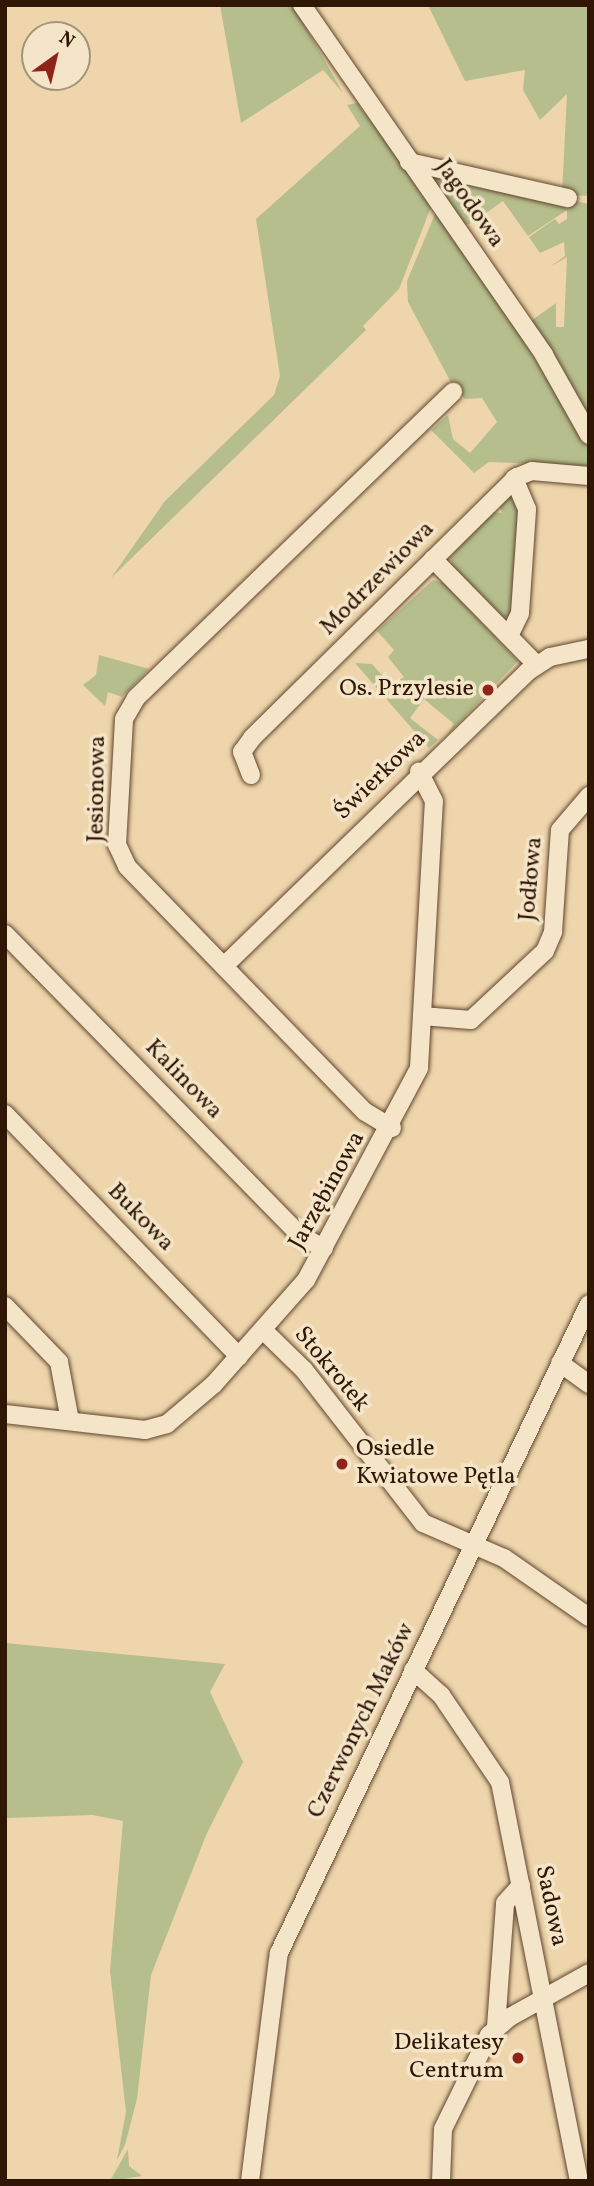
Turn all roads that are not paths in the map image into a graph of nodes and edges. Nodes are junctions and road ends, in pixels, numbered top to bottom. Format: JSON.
{"nodes":[{"id":1,"x":309,"y":7,"type":"edge"},
{"id":2,"x":410,"y":162,"type":"junction"},
{"id":3,"x":568,"y":198,"type":"dead end"},
{"id":4,"x":453,"y":392,"type":"dead end"},
{"id":5,"x":589,"y":435,"type":"edge"},
{"id":6,"x":589,"y":476,"type":"edge"},
{"id":7,"x":514,"y":479,"type":"junction"},
{"id":8,"x":433,"y":559,"type":"junction"},
{"id":9,"x":509,"y":636,"type":"junction"},
{"id":10,"x":589,"y":649,"type":"edge"},
{"id":11,"x":536,"y":664,"type":"junction"},
{"id":12,"x":419,"y":772,"type":"junction"},
{"id":13,"x":251,"y":775,"type":"dead end"},
{"id":14,"x":589,"y":796,"type":"edge"},
{"id":15,"x":8,"y":937,"type":"edge"},
{"id":16,"x":224,"y":966,"type":"junction"},
{"id":17,"x":422,"y":1016,"type":"junction"},
{"id":18,"x":5,"y":1114,"type":"edge"},
{"id":19,"x":392,"y":1128,"type":"junction"},
{"id":20,"x":324,"y":1248,"type":"junction"},
{"id":21,"x":589,"y":1304,"type":"edge"},
{"id":22,"x":5,"y":1306,"type":"edge"},
{"id":23,"x":263,"y":1330,"type":"junction"},
{"id":24,"x":239,"y":1356,"type":"junction"},
{"id":25,"x":560,"y":1363,"type":"junction"},
{"id":26,"x":589,"y":1384,"type":"edge"},
{"id":27,"x":5,"y":1414,"type":"edge"},
{"id":28,"x":70,"y":1421,"type":"junction"},
{"id":29,"x":474,"y":1546,"type":"junction"},
{"id":30,"x":589,"y":1617,"type":"edge"},
{"id":31,"x":413,"y":1670,"type":"junction"},
{"id":32,"x":521,"y":1885,"type":"junction"},
{"id":33,"x":589,"y":1973,"type":"edge"},
{"id":34,"x":543,"y":1997,"type":"junction"},
{"id":35,"x":496,"y":2027,"type":"junction"},
{"id":36,"x":250,"y":2181,"type":"edge"},
{"id":37,"x":441,"y":2181,"type":"edge"},
{"id":38,"x":579,"y":2181,"type":"edge"}],
"edges":[{"from":1,"to":2,"type":"street","name":"Jagodowa"},
{"from":2,"to":3,"type":"street"},
{"from":2,"to":5,"type":"street","name":"Jagodowa"},
{"from":4,"to":16,"type":"street","name":"Jesionowa"},
{"from":6,"to":7,"type":"street"},
{"from":7,"to":8,"type":"street","name":"Modrzewiowa"},
{"from":7,"to":9,"type":"street"},
{"from":8,"to":9,"type":"street"},
{"from":8,"to":13,"type":"street","name":"Modrzewiowa"},
{"from":9,"to":11,"type":"street"},
{"from":10,"to":11,"type":"street","name":"Świerkowa"},
{"from":11,"to":12,"type":"street","name":"Świerkowa"},
{"from":12,"to":16,"type":"street","name":"Świerkowa"},
{"from":12,"to":17,"type":"street","name":"Jarzębinowa"},
{"from":14,"to":17,"type":"street","name":"Jodłowa"},
{"from":15,"to":20,"type":"street","name":"Kalinowa"},
{"from":16,"to":19,"type":"street","name":"Jesionowa"},
{"from":17,"to":19,"type":"street","name":"Jarzębinowa"},
{"from":18,"to":24,"type":"street","name":"Bukowa"},
{"from":19,"to":20,"type":"street","name":"Jarzębinowa"},
{"from":20,"to":23,"type":"street","name":"Jarzębinowa"},
{"from":21,"to":25,"type":"street","name":"Czerwonych Maków"},
{"from":22,"to":28,"type":"street"},
{"from":23,"to":24,"type":"street","name":"Jarzębinowa"},
{"from":23,"to":29,"type":"street","name":"Stokrotek"},
{"from":24,"to":28,"type":"street","name":"Jarzębinowa"},
{"from":25,"to":26,"type":"street"},
{"from":25,"to":29,"type":"street","name":"Czerwonych Maków"},
{"from":27,"to":28,"type":"street","name":"Jarzębinowa"},
{"from":29,"to":30,"type":"street","name":"Stokrotek"},
{"from":29,"to":31,"type":"street","name":"Czerwonych Maków"},
{"from":31,"to":32,"type":"street","name":"Sadowa"},
{"from":31,"to":36,"type":"street","name":"Czerwonych Maków"},
{"from":32,"to":34,"type":"street","name":"Sadowa"},
{"from":32,"to":35,"type":"street"},
{"from":33,"to":34,"type":"street"},
{"from":34,"to":35,"type":"street"},
{"from":34,"to":38,"type":"street","name":"Sadowa"},
{"from":35,"to":37,"type":"street"}]}
